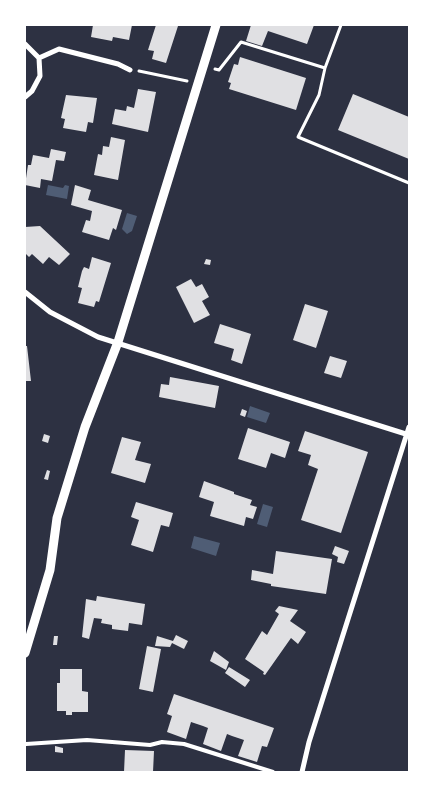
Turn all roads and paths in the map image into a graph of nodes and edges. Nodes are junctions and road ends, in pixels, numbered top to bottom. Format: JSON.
{"nodes":[{"id":1,"x":216,"y":25,"type":"edge"},
{"id":2,"x":341,"y":25,"type":"edge"},
{"id":3,"x":25,"y":44,"type":"edge"},
{"id":4,"x":39,"y":58,"type":"junction"},
{"id":5,"x":325,"y":68,"type":"junction"},
{"id":6,"x":202,"y":69,"type":"junction"},
{"id":7,"x":130,"y":70,"type":"joint"},
{"id":8,"x":197,"y":84,"type":"junction"},
{"id":9,"x":25,"y":97,"type":"edge"},
{"id":10,"x":409,"y":183,"type":"edge"},
{"id":11,"x":25,"y":292,"type":"edge"},
{"id":12,"x":118,"y":342,"type":"junction"},
{"id":13,"x":409,"y":427,"type":"edge"},
{"id":14,"x":408,"y":435,"type":"edge"},
{"id":15,"x":25,"y":653,"type":"edge"},
{"id":16,"x":26,"y":744,"type":"edge"},
{"id":17,"x":273,"y":772,"type":"edge"},
{"id":18,"x":302,"y":772,"type":"edge"}],
"edges":[{"from":1,"to":6,"type":"street"},
{"from":2,"to":5,"type":"path"},
{"from":3,"to":4,"type":"street"},
{"from":4,"to":7,"type":"street"},
{"from":4,"to":9,"type":"street"},
{"from":5,"to":6,"type":"path"},
{"from":5,"to":10,"type":"path"},
{"from":6,"to":8,"type":"street"},
{"from":7,"to":8,"type":"path"},
{"from":8,"to":12,"type":"street"},
{"from":11,"to":12,"type":"street"},
{"from":12,"to":14,"type":"street"},
{"from":12,"to":15,"type":"street"},
{"from":13,"to":14,"type":"street"},
{"from":14,"to":18,"type":"street"},
{"from":16,"to":17,"type":"lane"}]}
